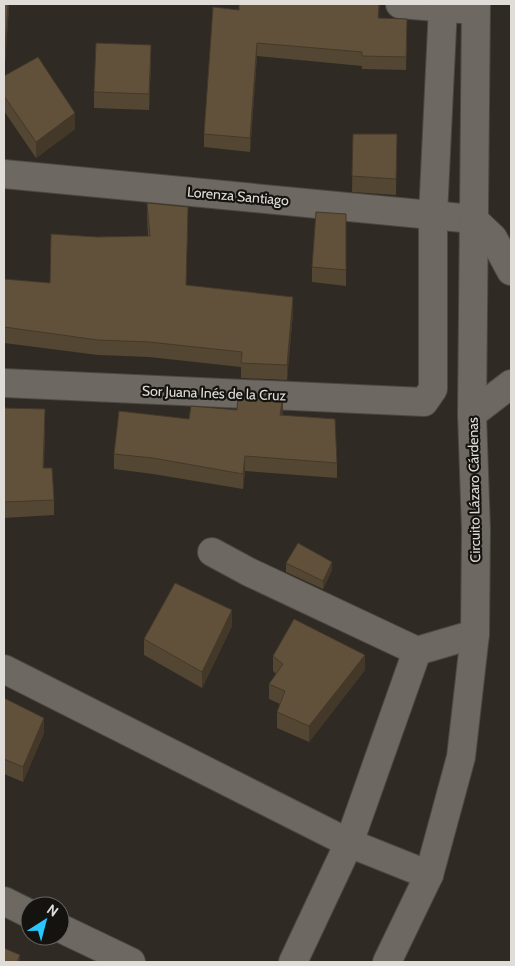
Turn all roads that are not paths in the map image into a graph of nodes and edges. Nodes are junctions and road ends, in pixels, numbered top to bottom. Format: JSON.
{"nodes":[{"id":1,"x":400,"y":4,"type":"edge"},
{"id":2,"x":443,"y":7,"type":"junction"},
{"id":3,"x":475,"y":7,"type":"edge"},
{"id":4,"x":4,"y":174,"type":"edge"},
{"id":5,"x":433,"y":215,"type":"junction"},
{"id":6,"x":473,"y":219,"type":"junction"},
{"id":7,"x":511,"y":271,"type":"edge"},
{"id":8,"x":4,"y":384,"type":"edge"},
{"id":9,"x":511,"y":384,"type":"edge"},
{"id":10,"x":472,"y":414,"type":"junction"},
{"id":11,"x":212,"y":552,"type":"dead end"},
{"id":12,"x":475,"y":634,"type":"junction"},
{"id":13,"x":417,"y":651,"type":"junction"},
{"id":14,"x":4,"y":669,"type":"edge"},
{"id":15,"x":349,"y":843,"type":"junction"},
{"id":16,"x":429,"y":875,"type":"junction"},
{"id":17,"x":4,"y":902,"type":"edge"},
{"id":18,"x":20,"y":909,"type":"edge"},
{"id":19,"x":70,"y":933,"type":"edge"},
{"id":20,"x":131,"y":962,"type":"edge"},
{"id":21,"x":293,"y":962,"type":"edge"},
{"id":22,"x":387,"y":962,"type":"edge"}],
"edges":[{"from":1,"to":2,"type":"street"},
{"from":2,"to":3,"type":"street"},
{"from":2,"to":5,"type":"street"},
{"from":3,"to":6,"type":"street","name":"Circuito Lázaro Cárdenas"},
{"from":4,"to":5,"type":"street","name":"Lorenza Santiago"},
{"from":5,"to":6,"type":"street","name":"Lorenza Santiago"},
{"from":5,"to":8,"type":"street","name":"Sor Juana Inés de la Cruz"},
{"from":6,"to":7,"type":"street"},
{"from":6,"to":10,"type":"street","name":"Circuito Lázaro Cárdenas"},
{"from":9,"to":10,"type":"street"},
{"from":10,"to":12,"type":"street","name":"Circuito Lázaro Cárdenas"},
{"from":11,"to":13,"type":"street"},
{"from":12,"to":13,"type":"street"},
{"from":12,"to":16,"type":"street","name":"Circuito Lázaro Cárdenas"},
{"from":13,"to":15,"type":"street"},
{"from":14,"to":15,"type":"street"},
{"from":15,"to":16,"type":"street"},
{"from":15,"to":21,"type":"street"},
{"from":16,"to":22,"type":"street","name":"Circuito Lázaro Cárdenas"},
{"from":17,"to":18,"type":"street"},
{"from":19,"to":20,"type":"street"}]}
